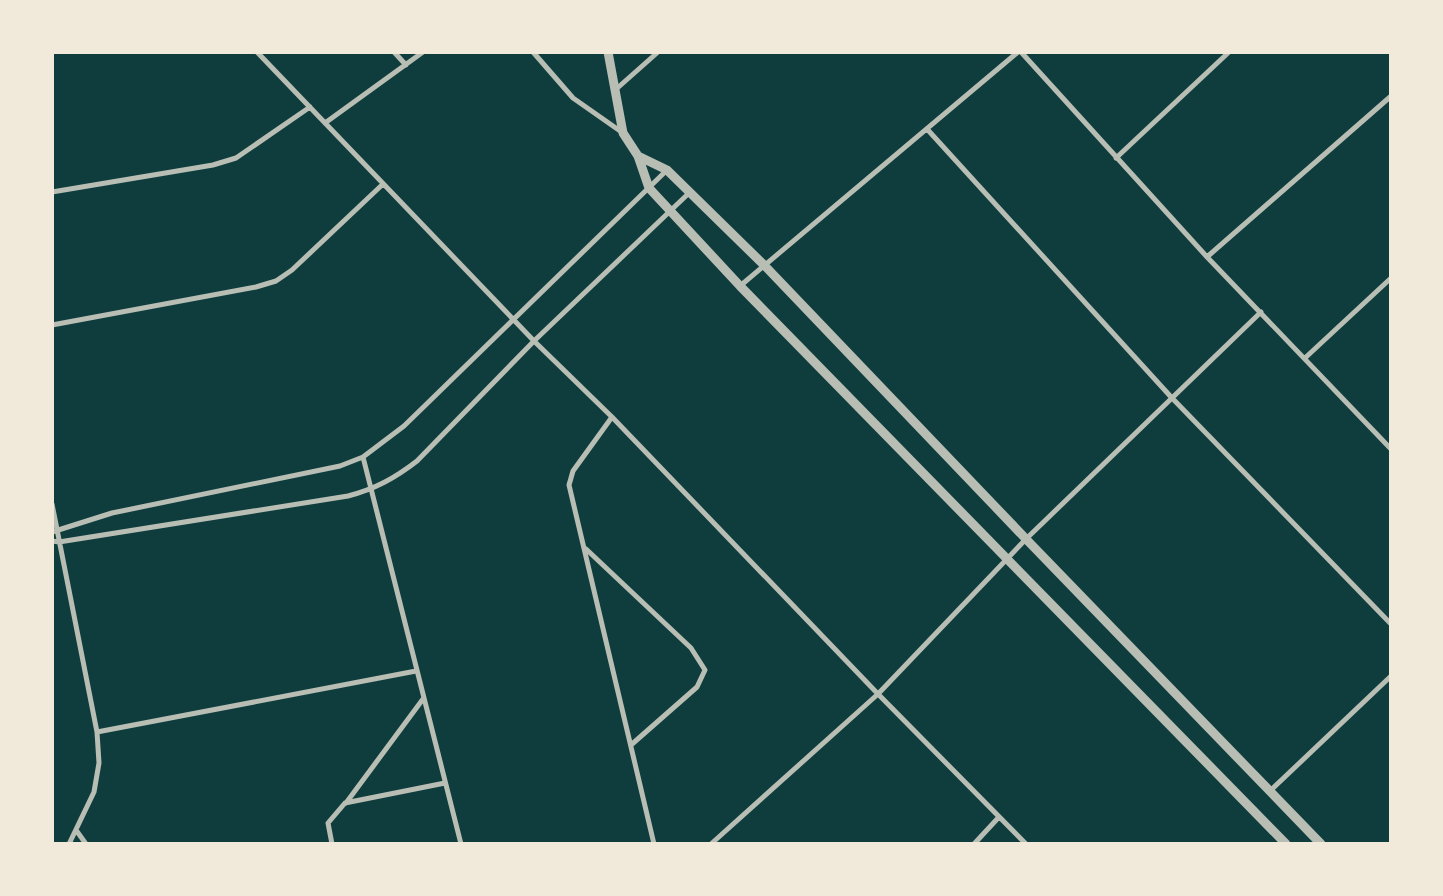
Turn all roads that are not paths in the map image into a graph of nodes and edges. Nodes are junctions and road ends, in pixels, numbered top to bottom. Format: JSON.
{"nodes":[{"id":1,"x":258,"y":52,"type":"edge"},
{"id":2,"x":394,"y":52,"type":"edge"},
{"id":3,"x":423,"y":52,"type":"edge"},
{"id":4,"x":533,"y":52,"type":"edge"},
{"id":5,"x":608,"y":52,"type":"edge"},
{"id":6,"x":658,"y":52,"type":"edge"},
{"id":7,"x":1019,"y":52,"type":"edge"},
{"id":8,"x":1229,"y":52,"type":"edge"},
{"id":9,"x":406,"y":65,"type":"junction"},
{"id":10,"x":614,"y":92,"type":"junction"},
{"id":11,"x":1390,"y":97,"type":"edge"},
{"id":12,"x":310,"y":107,"type":"junction"},
{"id":13,"x":325,"y":123,"type":"junction"},
{"id":14,"x":927,"y":129,"type":"junction"},
{"id":15,"x":623,"y":133,"type":"junction"},
{"id":16,"x":638,"y":156,"type":"junction"},
{"id":17,"x":1116,"y":158,"type":"junction"},
{"id":18,"x":666,"y":170,"type":"junction"},
{"id":19,"x":383,"y":184,"type":"junction"},
{"id":20,"x":649,"y":188,"type":"junction"},
{"id":21,"x":52,"y":192,"type":"edge"},
{"id":22,"x":689,"y":193,"type":"junction"},
{"id":23,"x":671,"y":210,"type":"junction"},
{"id":24,"x":1207,"y":257,"type":"junction"},
{"id":25,"x":765,"y":266,"type":"junction"},
{"id":26,"x":1390,"y":279,"type":"edge"},
{"id":27,"x":740,"y":286,"type":"junction"},
{"id":28,"x":1261,"y":312,"type":"junction"},
{"id":29,"x":513,"y":319,"type":"junction"},
{"id":30,"x":52,"y":324,"type":"edge"},
{"id":31,"x":534,"y":341,"type":"junction"},
{"id":32,"x":1305,"y":358,"type":"junction"},
{"id":33,"x":1172,"y":398,"type":"junction"},
{"id":34,"x":612,"y":417,"type":"junction"},
{"id":35,"x":1390,"y":448,"type":"edge"},
{"id":36,"x":363,"y":456,"type":"junction"},
{"id":37,"x":373,"y":490,"type":"junction"},
{"id":38,"x":52,"y":504,"type":"edge"},
{"id":39,"x":55,"y":531,"type":"edge"},
{"id":40,"x":1026,"y":539,"type":"junction"},
{"id":41,"x":52,"y":541,"type":"edge"},
{"id":42,"x":59,"y":542,"type":"junction"},
{"id":43,"x":584,"y":548,"type":"junction"},
{"id":44,"x":1006,"y":559,"type":"junction"},
{"id":45,"x":1390,"y":623,"type":"edge"},
{"id":46,"x":416,"y":671,"type":"junction"},
{"id":47,"x":1390,"y":677,"type":"edge"},
{"id":48,"x":878,"y":694,"type":"junction"},
{"id":49,"x":423,"y":699,"type":"junction"},
{"id":50,"x":97,"y":732,"type":"junction"},
{"id":51,"x":631,"y":744,"type":"junction"},
{"id":52,"x":445,"y":783,"type":"junction"},
{"id":53,"x":1270,"y":791,"type":"junction"},
{"id":54,"x":345,"y":803,"type":"junction"},
{"id":55,"x":999,"y":817,"type":"junction"},
{"id":56,"x":76,"y":830,"type":"junction"},
{"id":57,"x":69,"y":844,"type":"edge"},
{"id":58,"x":86,"y":844,"type":"edge"},
{"id":59,"x":332,"y":844,"type":"edge"},
{"id":60,"x":461,"y":844,"type":"edge"},
{"id":61,"x":654,"y":844,"type":"edge"},
{"id":62,"x":711,"y":844,"type":"edge"},
{"id":63,"x":974,"y":844,"type":"edge"},
{"id":64,"x":1026,"y":844,"type":"edge"},
{"id":65,"x":1286,"y":844,"type":"edge"},
{"id":66,"x":1321,"y":844,"type":"edge"}],
"edges":[{"from":1,"to":12,"type":"street"},
{"from":2,"to":9,"type":"street"},
{"from":3,"to":9,"type":"street"},
{"from":4,"to":15,"type":"street"},
{"from":5,"to":10,"type":"street"},
{"from":6,"to":10,"type":"street"},
{"from":7,"to":14,"type":"street"},
{"from":7,"to":17,"type":"street"},
{"from":8,"to":17,"type":"street"},
{"from":9,"to":13,"type":"street"},
{"from":10,"to":15,"type":"street"},
{"from":11,"to":24,"type":"street"},
{"from":12,"to":13,"type":"street"},
{"from":12,"to":21,"type":"street"},
{"from":13,"to":19,"type":"street"},
{"from":14,"to":25,"type":"street"},
{"from":14,"to":33,"type":"street"},
{"from":15,"to":16,"type":"street"},
{"from":16,"to":18,"type":"street"},
{"from":16,"to":20,"type":"street"},
{"from":17,"to":24,"type":"street"},
{"from":18,"to":20,"type":"street"},
{"from":18,"to":22,"type":"street"},
{"from":19,"to":29,"type":"street"},
{"from":19,"to":30,"type":"street"},
{"from":20,"to":23,"type":"street"},
{"from":20,"to":29,"type":"street"},
{"from":22,"to":23,"type":"street"},
{"from":22,"to":25,"type":"street"},
{"from":23,"to":27,"type":"street"},
{"from":23,"to":31,"type":"street"},
{"from":24,"to":28,"type":"street"},
{"from":25,"to":27,"type":"street"},
{"from":25,"to":40,"type":"street"},
{"from":26,"to":32,"type":"street"},
{"from":27,"to":44,"type":"street"},
{"from":28,"to":32,"type":"street"},
{"from":28,"to":33,"type":"street"},
{"from":29,"to":31,"type":"street"},
{"from":29,"to":36,"type":"street"},
{"from":31,"to":34,"type":"street"},
{"from":31,"to":37,"type":"street"},
{"from":32,"to":35,"type":"street"},
{"from":33,"to":40,"type":"street"},
{"from":33,"to":45,"type":"street"},
{"from":34,"to":43,"type":"street"},
{"from":34,"to":48,"type":"street"},
{"from":36,"to":37,"type":"street"},
{"from":36,"to":39,"type":"street"},
{"from":37,"to":42,"type":"street"},
{"from":37,"to":46,"type":"street"},
{"from":38,"to":39,"type":"street"},
{"from":39,"to":42,"type":"street"},
{"from":40,"to":44,"type":"street"},
{"from":40,"to":53,"type":"street"},
{"from":41,"to":42,"type":"street"},
{"from":42,"to":50,"type":"street"},
{"from":43,"to":51,"type":"street"},
{"from":43,"to":51,"type":"street"},
{"from":44,"to":48,"type":"street"},
{"from":44,"to":65,"type":"street"},
{"from":46,"to":49,"type":"street"},
{"from":46,"to":50,"type":"street"},
{"from":47,"to":53,"type":"street"},
{"from":48,"to":55,"type":"street"},
{"from":48,"to":62,"type":"street"},
{"from":49,"to":52,"type":"street"},
{"from":49,"to":54,"type":"street"},
{"from":50,"to":56,"type":"street"},
{"from":51,"to":61,"type":"street"},
{"from":52,"to":54,"type":"street"},
{"from":52,"to":60,"type":"street"},
{"from":53,"to":66,"type":"street"},
{"from":54,"to":59,"type":"street"},
{"from":55,"to":63,"type":"street"},
{"from":55,"to":64,"type":"street"},
{"from":56,"to":57,"type":"street"},
{"from":56,"to":58,"type":"street"}]}
